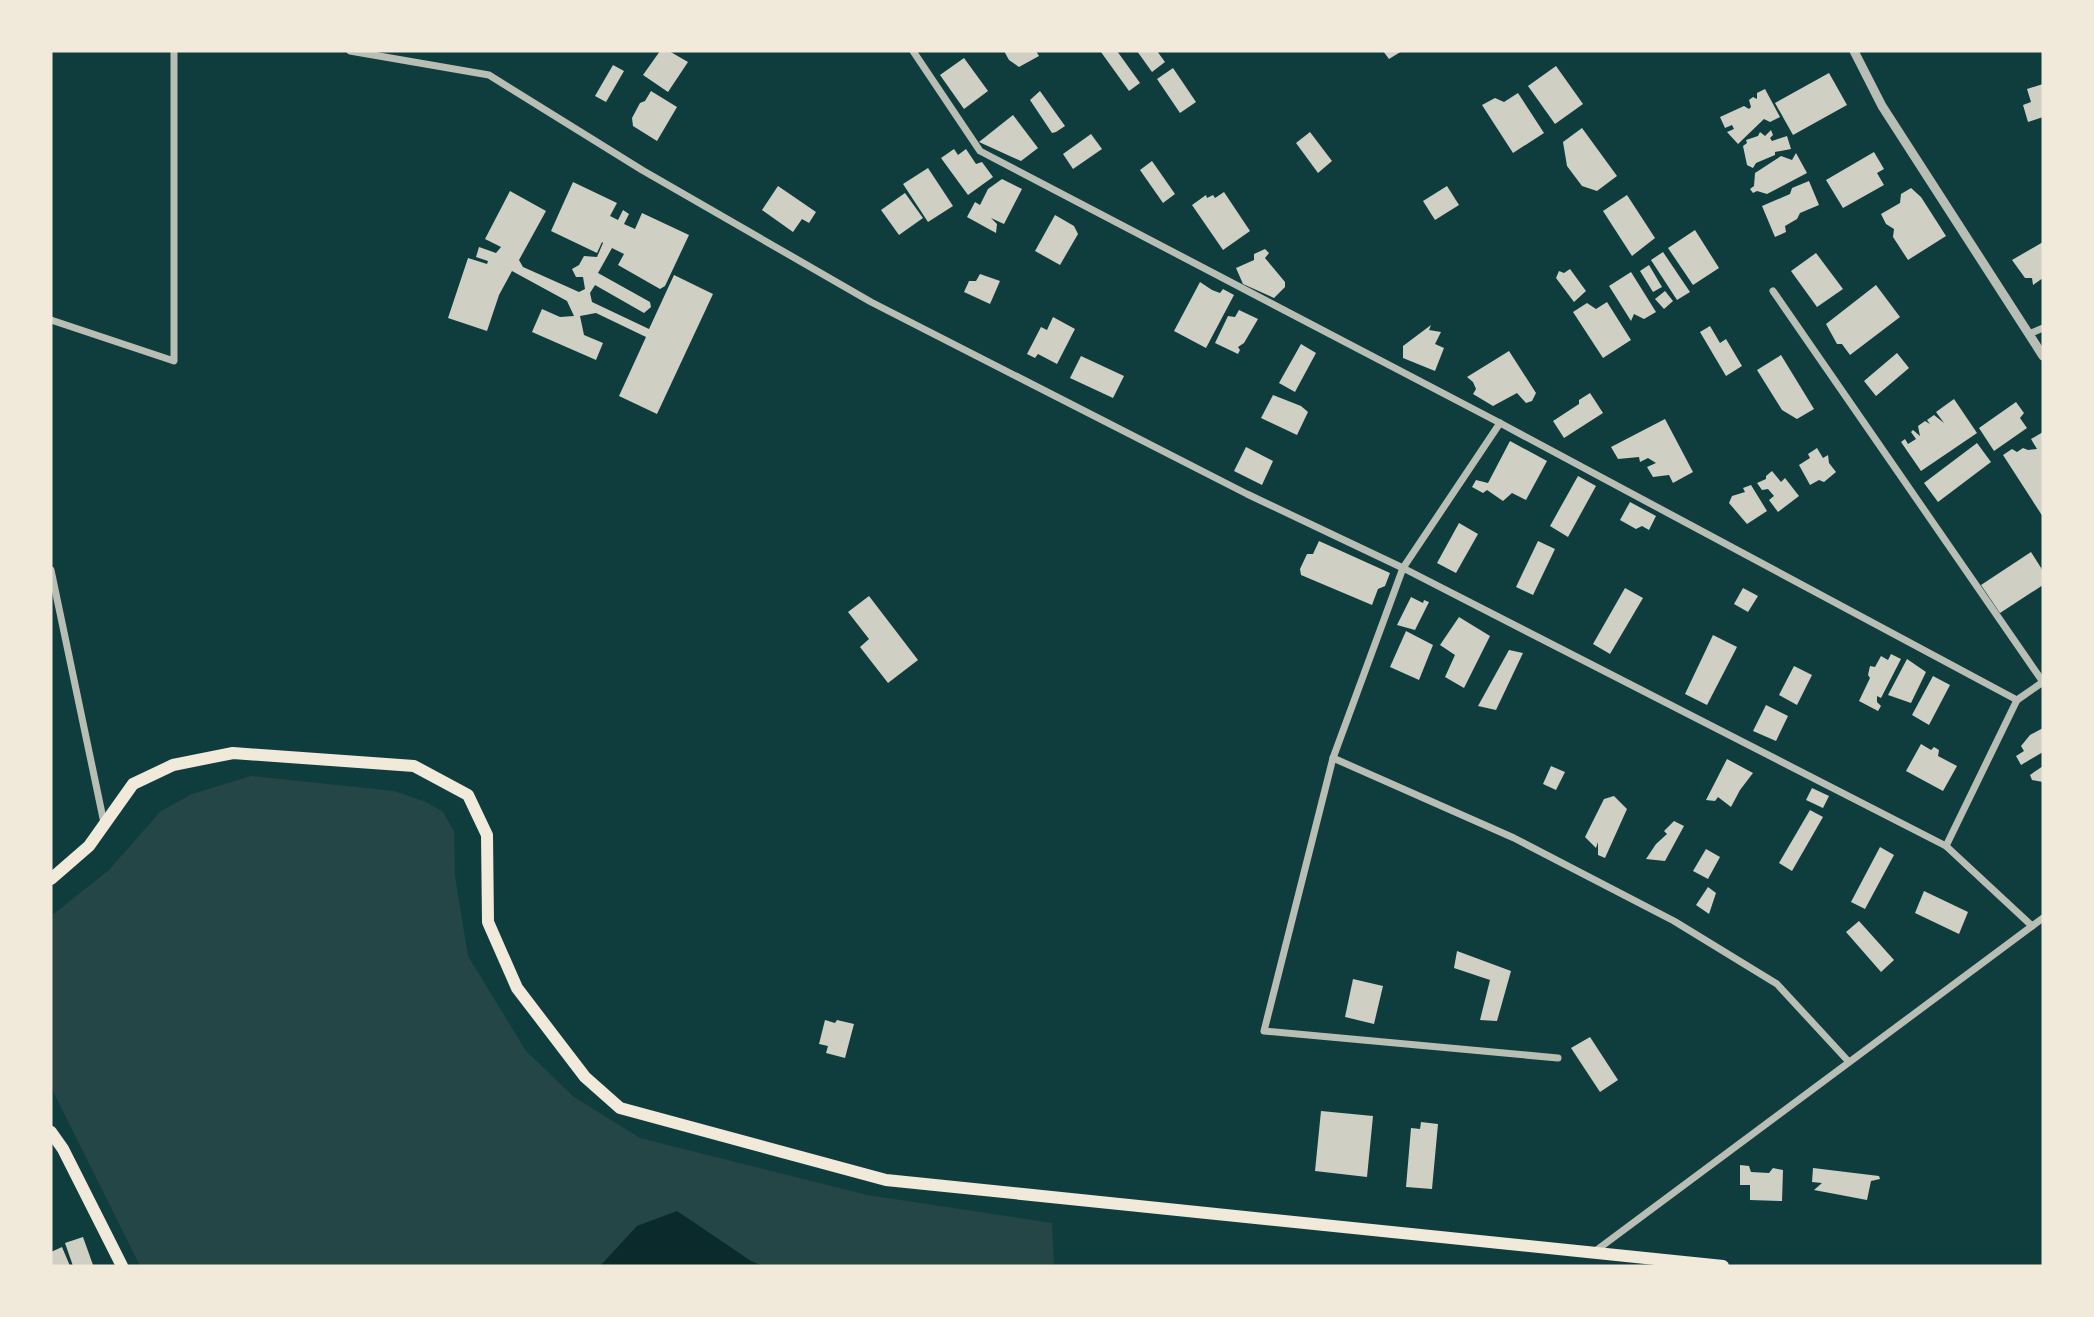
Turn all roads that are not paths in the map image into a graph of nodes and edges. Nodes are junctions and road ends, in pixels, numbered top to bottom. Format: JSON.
{"nodes":[{"id":1,"x":174,"y":51,"type":"edge"},
{"id":2,"x":350,"y":51,"type":"edge"},
{"id":3,"x":913,"y":51,"type":"edge"},
{"id":4,"x":1854,"y":51,"type":"edge"},
{"id":5,"x":1773,"y":291,"type":"dead end"},
{"id":6,"x":51,"y":320,"type":"edge"},
{"id":7,"x":2043,"y":328,"type":"edge"},
{"id":8,"x":2029,"y":334,"type":"junction"},
{"id":9,"x":2043,"y":356,"type":"edge"},
{"id":10,"x":1500,"y":423,"type":"junction"},
{"id":11,"x":1403,"y":568,"type":"junction"},
{"id":12,"x":51,"y":570,"type":"edge"},
{"id":13,"x":2017,"y":700,"type":"junction"},
{"id":14,"x":1333,"y":758,"type":"junction"},
{"id":15,"x":105,"y":824,"type":"junction"},
{"id":16,"x":1946,"y":846,"type":"junction"},
{"id":17,"x":51,"y":879,"type":"edge"},
{"id":18,"x":2043,"y":918,"type":"edge"},
{"id":19,"x":2032,"y":926,"type":"junction"},
{"id":20,"x":1558,"y":1058,"type":"dead end"},
{"id":21,"x":1849,"y":1062,"type":"junction"},
{"id":22,"x":51,"y":1132,"type":"edge"},
{"id":23,"x":1593,"y":1253,"type":"junction"},
{"id":24,"x":122,"y":1266,"type":"edge"},
{"id":25,"x":1715,"y":1266,"type":"edge"},
{"id":26,"x":1723,"y":1266,"type":"edge"}],
"edges":[{"from":1,"to":6,"type":"street"},
{"from":2,"to":11,"type":"street"},
{"from":3,"to":10,"type":"street"},
{"from":4,"to":8,"type":"street"},
{"from":5,"to":13,"type":"street"},
{"from":7,"to":8,"type":"street"},
{"from":8,"to":9,"type":"street"},
{"from":10,"to":11,"type":"street"},
{"from":10,"to":13,"type":"street"},
{"from":11,"to":14,"type":"street"},
{"from":11,"to":16,"type":"street"},
{"from":12,"to":15,"type":"street"},
{"from":13,"to":16,"type":"street"},
{"from":14,"to":20,"type":"street"},
{"from":14,"to":21,"type":"street"},
{"from":15,"to":17,"type":"main road"},
{"from":15,"to":23,"type":"main road"},
{"from":16,"to":19,"type":"street"},
{"from":18,"to":19,"type":"street"},
{"from":19,"to":21,"type":"street"},
{"from":21,"to":23,"type":"street"},
{"from":22,"to":24,"type":"main road"},
{"from":23,"to":25,"type":"main road"},
{"from":25,"to":26,"type":"main road"}]}
